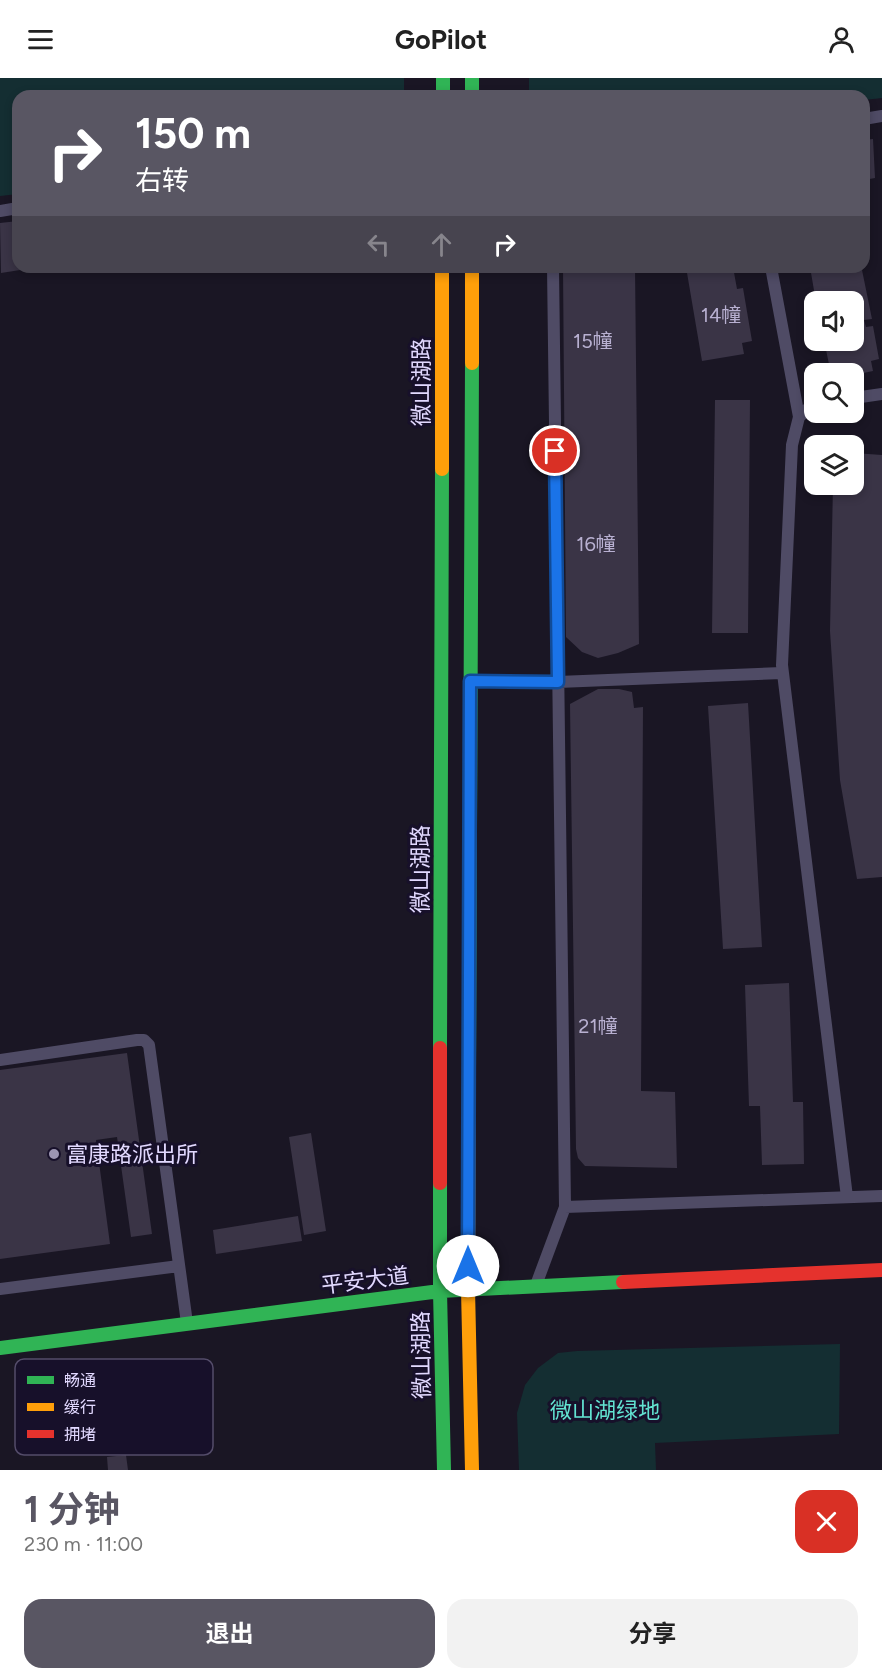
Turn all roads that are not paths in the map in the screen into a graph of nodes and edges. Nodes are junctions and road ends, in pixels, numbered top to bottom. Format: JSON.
{"nodes":[{"id":1,"x":442,"y":273,"type":"edge"},
{"id":2,"x":472,"y":273,"type":"edge"},
{"id":3,"x":553,"y":273,"type":"edge"},
{"id":4,"x":772,"y":273,"type":"edge"},
{"id":5,"x":882,"y":394,"type":"edge"},
{"id":6,"x":864,"y":397,"type":"edge"},
{"id":7,"x":804,"y":413,"type":"edge"},
{"id":8,"x":799,"y":417,"type":"junction"},
{"id":9,"x":782,"y":673,"type":"junction"},
{"id":10,"x":456,"y":681,"type":"junction"},
{"id":11,"x":558,"y":682,"type":"junction"},
{"id":12,"x":0,"y":1059,"type":"edge"},
{"id":13,"x":882,"y":1196,"type":"edge"},
{"id":14,"x":847,"y":1197,"type":"junction"},
{"id":15,"x":565,"y":1207,"type":"junction"},
{"id":16,"x":179,"y":1266,"type":"junction"},
{"id":17,"x":882,"y":1270,"type":"edge"},
{"id":18,"x":536,"y":1286,"type":"junction"},
{"id":19,"x":0,"y":1289,"type":"edge"},
{"id":20,"x":468,"y":1289,"type":"junction"},
{"id":21,"x":440,"y":1291,"type":"junction"},
{"id":22,"x":187,"y":1324,"type":"junction"},
{"id":23,"x":0,"y":1348,"type":"edge"},
{"id":24,"x":444,"y":1470,"type":"edge"},
{"id":25,"x":472,"y":1470,"type":"edge"}],
"edges":[{"from":1,"to":10,"type":"street","name":"微山湖路"},
{"from":2,"to":10,"type":"street","name":"微山湖路"},
{"from":3,"to":11,"type":"lane"},
{"from":4,"to":8,"type":"lane"},
{"from":5,"to":6,"type":"lane"},
{"from":7,"to":8,"type":"lane"},
{"from":8,"to":9,"type":"lane"},
{"from":9,"to":11,"type":"lane"},
{"from":9,"to":14,"type":"lane"},
{"from":10,"to":11,"type":"lane"},
{"from":10,"to":20,"type":"street","name":"微山湖路"},
{"from":10,"to":21,"type":"street","name":"微山湖路"},
{"from":11,"to":15,"type":"lane"},
{"from":12,"to":16,"type":"lane"},
{"from":13,"to":14,"type":"lane"},
{"from":14,"to":15,"type":"lane"},
{"from":15,"to":18,"type":"lane"},
{"from":16,"to":19,"type":"lane"},
{"from":16,"to":22,"type":"lane"},
{"from":17,"to":18,"type":"street","name":"平安大道"},
{"from":18,"to":20,"type":"street","name":"平安大道"},
{"from":20,"to":21,"type":"street","name":"平安大道"},
{"from":20,"to":25,"type":"street","name":"微山湖路"},
{"from":21,"to":22,"type":"street","name":"平安大道"},
{"from":21,"to":24,"type":"street","name":"微山湖路"},
{"from":22,"to":23,"type":"street","name":"平安大道"}]}
